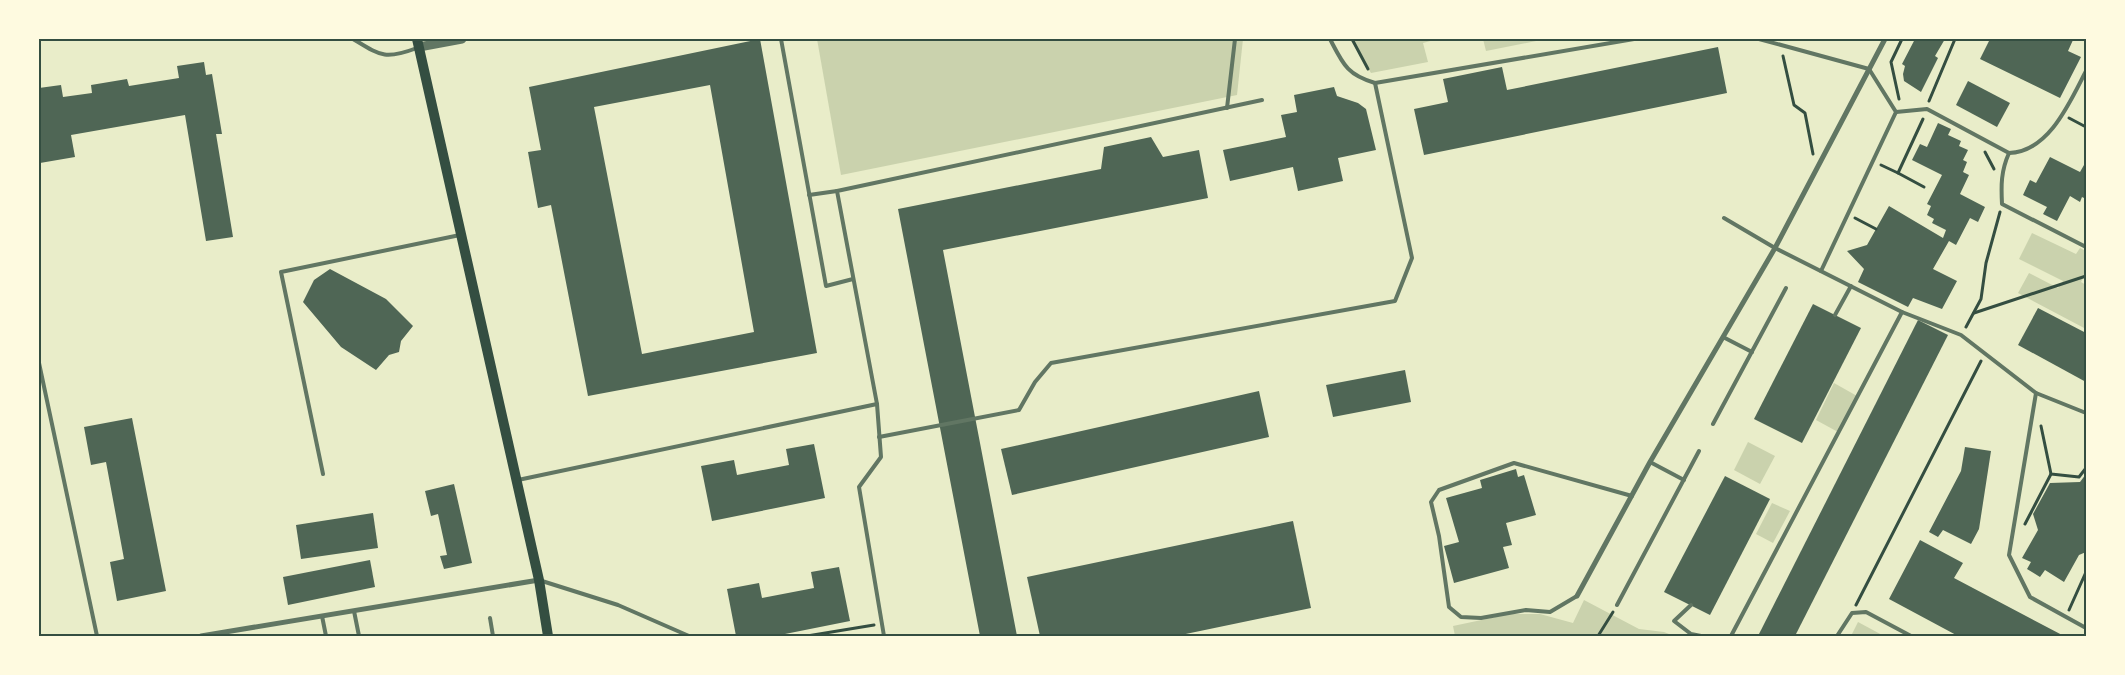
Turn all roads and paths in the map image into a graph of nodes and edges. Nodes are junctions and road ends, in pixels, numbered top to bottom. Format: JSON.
{"nodes":[{"id":1,"x":352,"y":39,"type":"edge"},
{"id":2,"x":462,"y":39,"type":"edge"},
{"id":3,"x":781,"y":39,"type":"edge"},
{"id":4,"x":1235,"y":39,"type":"edge"},
{"id":5,"x":1330,"y":39,"type":"edge"},
{"id":6,"x":1352,"y":39,"type":"edge"},
{"id":7,"x":1634,"y":39,"type":"edge"},
{"id":8,"x":1759,"y":39,"type":"edge"},
{"id":9,"x":1885,"y":39,"type":"edge"},
{"id":10,"x":1902,"y":39,"type":"edge"},
{"id":11,"x":1955,"y":39,"type":"edge"},
{"id":12,"x":418,"y":43,"type":"edge"},
{"id":13,"x":1781,"y":46,"type":"junction"},
{"id":14,"x":1870,"y":69,"type":"junction"},
{"id":15,"x":2086,"y":71,"type":"edge"},
{"id":16,"x":1375,"y":83,"type":"junction"},
{"id":17,"x":1262,"y":100,"type":"dead end"},
{"id":18,"x":1227,"y":108,"type":"junction"},
{"id":19,"x":1927,"y":109,"type":"junction"},
{"id":20,"x":1896,"y":112,"type":"junction"},
{"id":21,"x":2063,"y":115,"type":"junction"},
{"id":22,"x":2086,"y":127,"type":"edge"},
{"id":23,"x":2009,"y":153,"type":"junction"},
{"id":24,"x":1816,"y":170,"type":"junction"},
{"id":25,"x":1891,"y":170,"type":"dead end"},
{"id":26,"x":1898,"y":174,"type":"junction"},
{"id":27,"x":1924,"y":187,"type":"dead end"},
{"id":28,"x":836,"y":191,"type":"junction"},
{"id":29,"x":809,"y":195,"type":"junction"},
{"id":30,"x":2002,"y":204,"type":"junction"},
{"id":31,"x":1848,"y":214,"type":"junction"},
{"id":32,"x":1724,"y":218,"type":"dead end"},
{"id":33,"x":1876,"y":229,"type":"dead end"},
{"id":34,"x":460,"y":235,"type":"junction"},
{"id":35,"x":1774,"y":248,"type":"junction"},
{"id":36,"x":2086,"y":248,"type":"edge"},
{"id":37,"x":1821,"y":271,"type":"junction"},
{"id":38,"x":2086,"y":276,"type":"edge"},
{"id":39,"x":853,"y":279,"type":"junction"},
{"id":40,"x":1851,"y":286,"type":"junction"},
{"id":41,"x":1786,"y":288,"type":"dead end"},
{"id":42,"x":1902,"y":312,"type":"junction"},
{"id":43,"x":1974,"y":313,"type":"junction"},
{"id":44,"x":1835,"y":315,"type":"dead end"},
{"id":45,"x":1961,"y":335,"type":"junction"},
{"id":46,"x":1723,"y":336,"type":"junction"},
{"id":47,"x":1752,"y":352,"type":"junction"},
{"id":48,"x":1985,"y":354,"type":"junction"},
{"id":49,"x":39,"y":363,"type":"edge"},
{"id":50,"x":2036,"y":393,"type":"junction"},
{"id":51,"x":877,"y":404,"type":"junction"},
{"id":52,"x":2086,"y":414,"type":"edge"},
{"id":53,"x":2041,"y":422,"type":"dead end"},
{"id":54,"x":1713,"y":424,"type":"dead end"},
{"id":55,"x":879,"y":437,"type":"junction"},
{"id":56,"x":1699,"y":451,"type":"dead end"},
{"id":57,"x":1650,"y":462,"type":"junction"},
{"id":58,"x":2086,"y":468,"type":"edge"},
{"id":59,"x":323,"y":474,"type":"dead end"},
{"id":60,"x":2051,"y":474,"type":"junction"},
{"id":61,"x":516,"y":480,"type":"junction"},
{"id":62,"x":1684,"y":480,"type":"junction"},
{"id":63,"x":1632,"y":496,"type":"junction"},
{"id":64,"x":2022,"y":531,"type":"dead end"},
{"id":65,"x":2086,"y":572,"type":"edge"},
{"id":66,"x":539,"y":580,"type":"junction"},
{"id":67,"x":1577,"y":596,"type":"joint"},
{"id":68,"x":1617,"y":605,"type":"joint"},
{"id":69,"x":1691,"y":605,"type":"dead end"},
{"id":70,"x":354,"y":611,"type":"junction"},
{"id":71,"x":1852,"y":613,"type":"junction"},
{"id":72,"x":322,"y":616,"type":"junction"},
{"id":73,"x":2066,"y":617,"type":"junction"},
{"id":74,"x":490,"y":618,"type":"dead end"},
{"id":75,"x":882,"y":624,"type":"junction"},
{"id":76,"x":2086,"y":628,"type":"edge"},
{"id":77,"x":214,"y":635,"type":"edge"},
{"id":78,"x":97,"y":636,"type":"edge"},
{"id":79,"x":200,"y":636,"type":"edge"},
{"id":80,"x":326,"y":636,"type":"edge"},
{"id":81,"x":359,"y":636,"type":"edge"},
{"id":82,"x":493,"y":636,"type":"edge"},
{"id":83,"x":548,"y":636,"type":"edge"},
{"id":84,"x":689,"y":636,"type":"edge"},
{"id":85,"x":807,"y":636,"type":"edge"},
{"id":86,"x":884,"y":636,"type":"edge"},
{"id":87,"x":1598,"y":636,"type":"edge"},
{"id":88,"x":1701,"y":636,"type":"edge"},
{"id":89,"x":1731,"y":636,"type":"edge"},
{"id":90,"x":1838,"y":636,"type":"edge"},
{"id":91,"x":1911,"y":636,"type":"edge"}],
"edges":[{"from":1,"to":12,"type":"lane"},
{"from":2,"to":12,"type":"street"},
{"from":3,"to":29,"type":"lane"},
{"from":4,"to":18,"type":"lane"},
{"from":5,"to":16,"type":"lane"},
{"from":6,"to":16,"type":"path"},
{"from":7,"to":16,"type":"lane"},
{"from":8,"to":13,"type":"lane"},
{"from":9,"to":14,"type":"street"},
{"from":10,"to":20,"type":"path"},
{"from":11,"to":19,"type":"path"},
{"from":12,"to":34,"type":"main road"},
{"from":13,"to":14,"type":"lane"},
{"from":13,"to":24,"type":"path"},
{"from":14,"to":20,"type":"lane"},
{"from":14,"to":24,"type":"street"},
{"from":15,"to":21,"type":"lane"},
{"from":16,"to":55,"type":"lane"},
{"from":17,"to":18,"type":"lane"},
{"from":18,"to":28,"type":"lane"},
{"from":19,"to":20,"type":"lane"},
{"from":19,"to":23,"type":"lane"},
{"from":19,"to":26,"type":"path"},
{"from":20,"to":31,"type":"lane"},
{"from":21,"to":22,"type":"path"},
{"from":21,"to":23,"type":"lane"},
{"from":23,"to":30,"type":"lane"},
{"from":24,"to":35,"type":"street"},
{"from":25,"to":26,"type":"path"},
{"from":26,"to":27,"type":"path"},
{"from":28,"to":29,"type":"lane"},
{"from":28,"to":39,"type":"lane"},
{"from":29,"to":39,"type":"lane"},
{"from":30,"to":36,"type":"lane"},
{"from":30,"to":43,"type":"path"},
{"from":31,"to":33,"type":"path"},
{"from":31,"to":37,"type":"lane"},
{"from":32,"to":35,"type":"lane"},
{"from":34,"to":59,"type":"lane"},
{"from":34,"to":61,"type":"main road"},
{"from":35,"to":37,"type":"lane"},
{"from":35,"to":46,"type":"street"},
{"from":37,"to":40,"type":"lane"},
{"from":38,"to":43,"type":"path"},
{"from":39,"to":51,"type":"lane"},
{"from":40,"to":42,"type":"lane"},
{"from":40,"to":44,"type":"lane"},
{"from":41,"to":47,"type":"lane"},
{"from":42,"to":45,"type":"lane"},
{"from":42,"to":89,"type":"lane"},
{"from":43,"to":45,"type":"path"},
{"from":45,"to":48,"type":"lane"},
{"from":46,"to":47,"type":"lane"},
{"from":46,"to":57,"type":"street"},
{"from":47,"to":54,"type":"lane"},
{"from":48,"to":50,"type":"lane"},
{"from":48,"to":71,"type":"path"},
{"from":49,"to":78,"type":"lane"},
{"from":50,"to":52,"type":"lane"},
{"from":50,"to":73,"type":"lane"},
{"from":51,"to":55,"type":"lane"},
{"from":51,"to":61,"type":"lane"},
{"from":53,"to":60,"type":"path"},
{"from":55,"to":75,"type":"lane"},
{"from":56,"to":62,"type":"lane"},
{"from":57,"to":62,"type":"lane"},
{"from":57,"to":63,"type":"street"},
{"from":58,"to":60,"type":"path"},
{"from":60,"to":64,"type":"path"},
{"from":61,"to":66,"type":"main road"},
{"from":62,"to":68,"type":"lane"},
{"from":63,"to":67,"type":"street"},
{"from":63,"to":67,"type":"lane"},
{"from":65,"to":73,"type":"path"},
{"from":66,"to":70,"type":"street"},
{"from":66,"to":83,"type":"main road"},
{"from":66,"to":84,"type":"lane"},
{"from":68,"to":87,"type":"path"},
{"from":69,"to":88,"type":"lane"},
{"from":70,"to":72,"type":"street"},
{"from":70,"to":81,"type":"lane"},
{"from":71,"to":90,"type":"lane"},
{"from":71,"to":91,"type":"lane"},
{"from":72,"to":77,"type":"street"},
{"from":72,"to":80,"type":"lane"},
{"from":73,"to":76,"type":"lane"},
{"from":74,"to":82,"type":"lane"},
{"from":75,"to":85,"type":"path"},
{"from":75,"to":86,"type":"lane"},
{"from":77,"to":79,"type":"street"}]}
